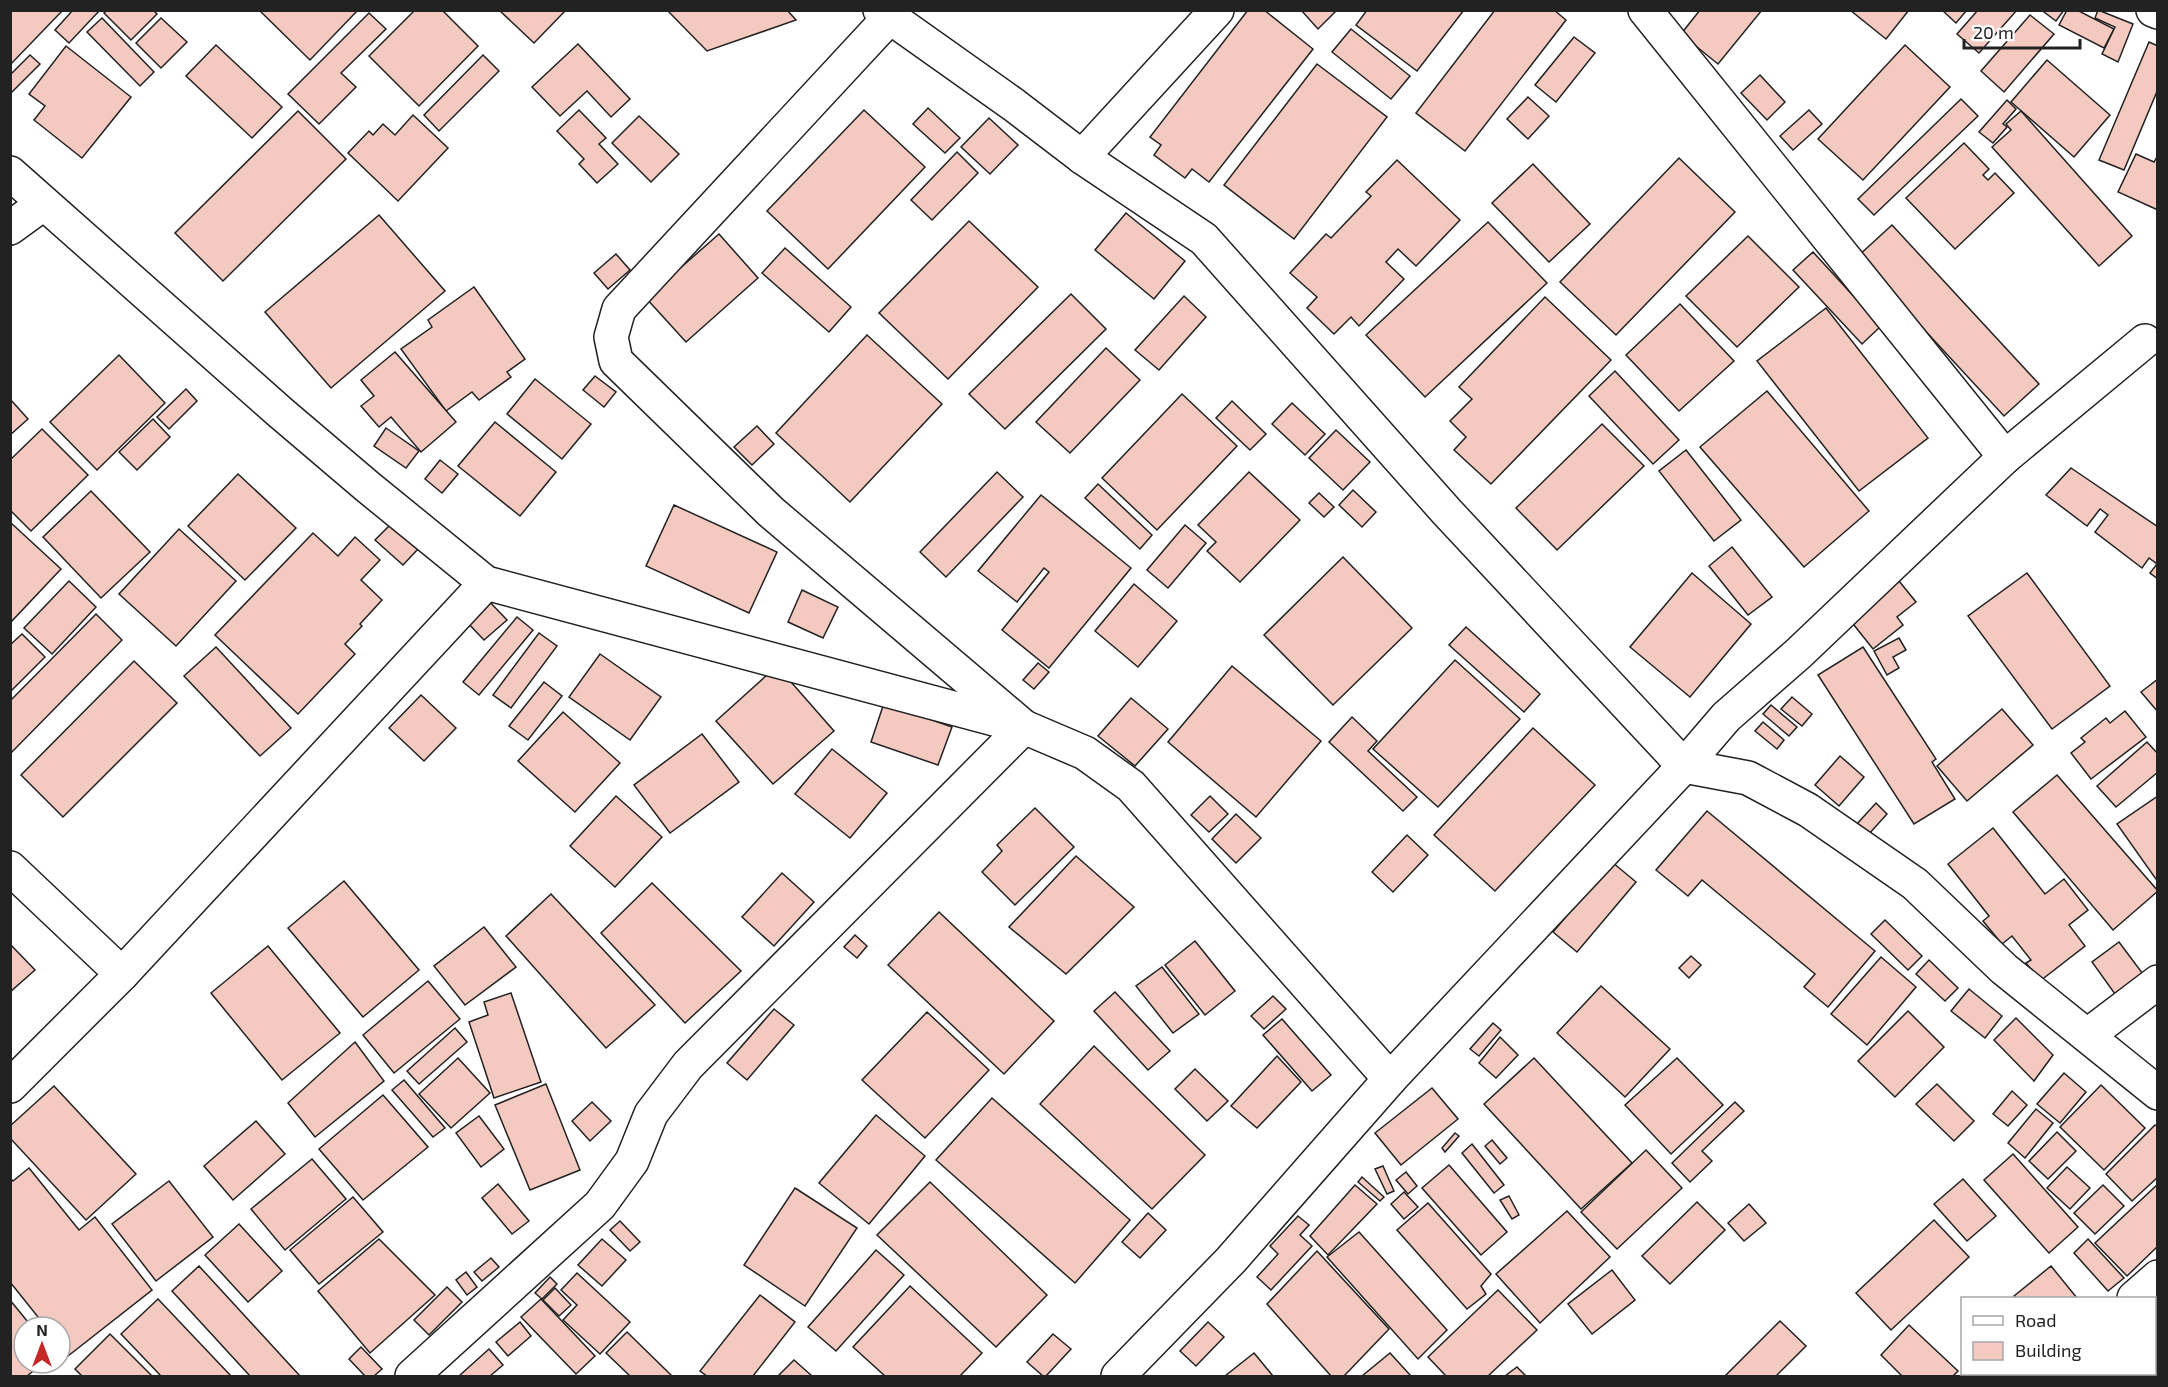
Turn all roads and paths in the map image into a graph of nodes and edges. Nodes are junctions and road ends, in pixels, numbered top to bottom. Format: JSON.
{"nodes":[{"id":1,"x":1216,"y":10,"type":"edge"},
{"id":2,"x":1645,"y":10,"type":"edge"},
{"id":3,"x":2153,"y":10,"type":"edge"},
{"id":4,"x":2157,"y":12,"type":"edge"},
{"id":5,"x":885,"y":14,"type":"edge"},
{"id":6,"x":1082,"y":157,"type":"junction"},
{"id":7,"x":10,"y":173,"type":"edge"},
{"id":8,"x":44,"y":204,"type":"junction"},
{"id":9,"x":10,"y":228,"type":"edge"},
{"id":10,"x":2145,"y":341,"type":"dead end"},
{"id":11,"x":2005,"y":457,"type":"junction"},
{"id":12,"x":486,"y":583,"type":"junction"},
{"id":13,"x":1024,"y":727,"type":"junction"},
{"id":14,"x":1684,"y":766,"type":"junction"},
{"id":15,"x":10,"y":868,"type":"edge"},
{"id":16,"x":122,"y":974,"type":"junction"},
{"id":17,"x":2157,"y":982,"type":"edge"},
{"id":18,"x":2088,"y":1035,"type":"junction"},
{"id":19,"x":1390,"y":1079,"type":"junction"},
{"id":20,"x":10,"y":1086,"type":"edge"},
{"id":21,"x":2157,"y":1093,"type":"edge"},
{"id":22,"x":2157,"y":1277,"type":"edge"},
{"id":23,"x":2136,"y":1297,"type":"edge"},
{"id":24,"x":412,"y":1377,"type":"edge"},
{"id":25,"x":1118,"y":1377,"type":"edge"}],
"edges":[{"from":1,"to":6,"type":"street"},
{"from":2,"to":11,"type":"street"},
{"from":3,"to":4,"type":"street"},
{"from":5,"to":6,"type":"street"},
{"from":5,"to":13,"type":"street"},
{"from":6,"to":14,"type":"street"},
{"from":7,"to":8,"type":"street"},
{"from":8,"to":9,"type":"street"},
{"from":8,"to":12,"type":"street"},
{"from":10,"to":11,"type":"street"},
{"from":11,"to":14,"type":"street"},
{"from":12,"to":13,"type":"street"},
{"from":12,"to":16,"type":"street"},
{"from":13,"to":19,"type":"street"},
{"from":13,"to":24,"type":"street"},
{"from":14,"to":18,"type":"street"},
{"from":14,"to":19,"type":"street"},
{"from":15,"to":16,"type":"street"},
{"from":16,"to":20,"type":"street"},
{"from":17,"to":18,"type":"street"},
{"from":18,"to":21,"type":"street"},
{"from":19,"to":25,"type":"street"},
{"from":22,"to":23,"type":"street"}]}
